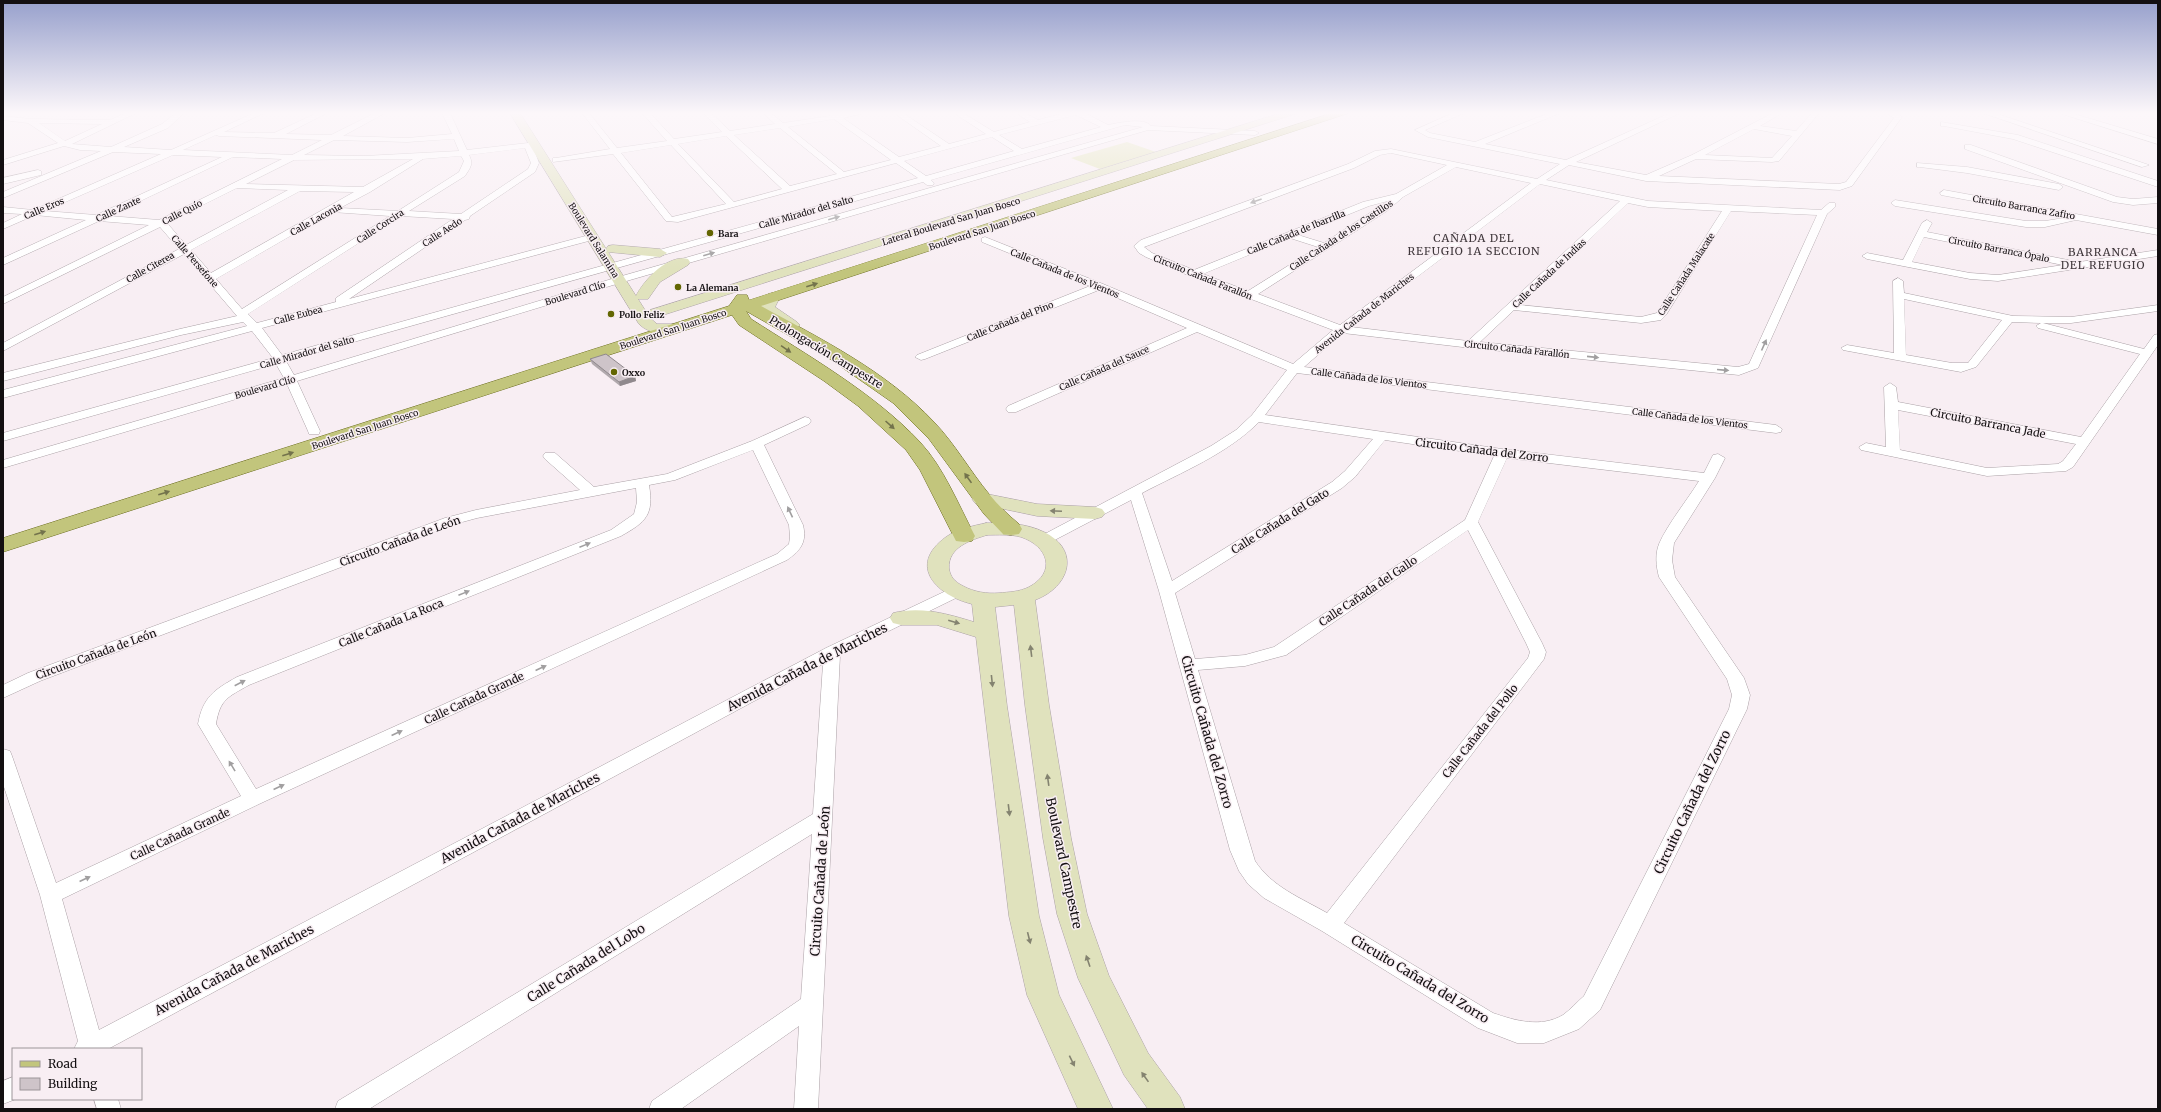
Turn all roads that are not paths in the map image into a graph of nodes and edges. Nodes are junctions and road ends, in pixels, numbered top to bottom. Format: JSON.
{"nodes":[{"id":1,"x":70,"y":165,"type":"edge"},
{"id":2,"x":72,"y":165,"type":"edge"},
{"id":3,"x":144,"y":165,"type":"edge"},
{"id":4,"x":211,"y":165,"type":"edge"},
{"id":5,"x":276,"y":165,"type":"edge"},
{"id":6,"x":409,"y":165,"type":"edge"},
{"id":7,"x":467,"y":165,"type":"edge"},
{"id":8,"x":534,"y":165,"type":"edge"},
{"id":9,"x":544,"y":165,"type":"edge"},
{"id":10,"x":559,"y":165,"type":"edge"},
{"id":11,"x":626,"y":165,"type":"edge"},
{"id":12,"x":694,"y":165,"type":"edge"},
{"id":13,"x":762,"y":165,"type":"edge"},
{"id":14,"x":830,"y":165,"type":"edge"},
{"id":15,"x":881,"y":165,"type":"edge"},
{"id":16,"x":902,"y":165,"type":"edge"},
{"id":17,"x":976,"y":165,"type":"edge"},
{"id":18,"x":1020,"y":165,"type":"edge"},
{"id":19,"x":1146,"y":165,"type":"edge"},
{"id":20,"x":1149,"y":165,"type":"edge"},
{"id":21,"x":1183,"y":165,"type":"edge"},
{"id":22,"x":1354,"y":165,"type":"edge"},
{"id":23,"x":1453,"y":165,"type":"edge"},
{"id":24,"x":1459,"y":165,"type":"edge"},
{"id":25,"x":1564,"y":165,"type":"edge"},
{"id":26,"x":1582,"y":165,"type":"edge"},
{"id":27,"x":1677,"y":165,"type":"edge"},
{"id":28,"x":1863,"y":165,"type":"edge"},
{"id":29,"x":1927,"y":165,"type":"edge"},
{"id":30,"x":1963,"y":165,"type":"edge"},
{"id":31,"x":2012,"y":165,"type":"edge"},
{"id":32,"x":2100,"y":165,"type":"edge"},
{"id":33,"x":2148,"y":165,"type":"edge"},
{"id":34,"x":2112,"y":169,"type":"junction"},
{"id":35,"x":1967,"y":170,"type":"junction"},
{"id":36,"x":843,"y":175,"type":"junction"},
{"id":37,"x":1646,"y":178,"type":"junction"},
{"id":38,"x":923,"y":180,"type":"junction"},
{"id":39,"x":3,"y":181,"type":"edge"},
{"id":40,"x":1539,"y":181,"type":"junction"},
{"id":41,"x":2158,"y":184,"type":"edge"},
{"id":42,"x":235,"y":186,"type":"junction"},
{"id":43,"x":298,"y":188,"type":"junction"},
{"id":44,"x":940,"y":188,"type":"junction"},
{"id":45,"x":367,"y":190,"type":"junction"},
{"id":46,"x":789,"y":190,"type":"junction"},
{"id":47,"x":2098,"y":194,"type":"junction"},
{"id":48,"x":3,"y":195,"type":"edge"},
{"id":49,"x":1400,"y":195,"type":"junction"},
{"id":50,"x":1626,"y":200,"type":"junction"},
{"id":51,"x":2158,"y":200,"type":"edge"},
{"id":52,"x":1895,"y":203,"type":"dead end"},
{"id":53,"x":732,"y":205,"type":"junction"},
{"id":54,"x":1832,"y":205,"type":"dead end"},
{"id":55,"x":1728,"y":208,"type":"junction"},
{"id":56,"x":2124,"y":208,"type":"junction"},
{"id":57,"x":3,"y":210,"type":"edge"},
{"id":58,"x":332,"y":210,"type":"junction"},
{"id":59,"x":1935,"y":210,"type":"junction"},
{"id":60,"x":34,"y":212,"type":"junction"},
{"id":61,"x":1823,"y":213,"type":"junction"},
{"id":62,"x":398,"y":214,"type":"junction"},
{"id":63,"x":466,"y":216,"type":"junction"},
{"id":64,"x":99,"y":218,"type":"junction"},
{"id":65,"x":2080,"y":218,"type":"junction"},
{"id":66,"x":162,"y":223,"type":"junction"},
{"id":67,"x":1927,"y":224,"type":"dead end"},
{"id":68,"x":3,"y":226,"type":"edge"},
{"id":69,"x":2124,"y":226,"type":"junction"},
{"id":70,"x":2158,"y":232,"type":"edge"},
{"id":71,"x":1288,"y":234,"type":"junction"},
{"id":72,"x":1921,"y":234,"type":"junction"},
{"id":73,"x":593,"y":237,"type":"junction"},
{"id":74,"x":985,"y":240,"type":"dead end"},
{"id":75,"x":1325,"y":246,"type":"junction"},
{"id":76,"x":613,"y":248,"type":"junction"},
{"id":77,"x":185,"y":249,"type":"junction"},
{"id":78,"x":660,"y":253,"type":"junction"},
{"id":79,"x":2158,"y":253,"type":"edge"},
{"id":80,"x":1867,"y":256,"type":"dead end"},
{"id":81,"x":3,"y":262,"type":"edge"},
{"id":82,"x":683,"y":262,"type":"junction"},
{"id":83,"x":1906,"y":263,"type":"junction"},
{"id":84,"x":2076,"y":264,"type":"junction"},
{"id":85,"x":617,"y":265,"type":"junction"},
{"id":86,"x":1194,"y":274,"type":"junction"},
{"id":87,"x":210,"y":278,"type":"junction"},
{"id":88,"x":625,"y":278,"type":"junction"},
{"id":89,"x":1898,"y":281,"type":"dead end"},
{"id":90,"x":1099,"y":286,"type":"junction"},
{"id":91,"x":788,"y":287,"type":"junction"},
{"id":92,"x":1249,"y":295,"type":"junction"},
{"id":93,"x":1900,"y":295,"type":"junction"},
{"id":94,"x":643,"y":296,"type":"junction"},
{"id":95,"x":774,"y":297,"type":"junction"},
{"id":96,"x":4,"y":300,"type":"edge"},
{"id":97,"x":743,"y":303,"type":"junction"},
{"id":98,"x":1513,"y":306,"type":"junction"},
{"id":99,"x":329,"y":307,"type":"junction"},
{"id":100,"x":2158,"y":308,"type":"edge"},
{"id":101,"x":243,"y":316,"type":"junction"},
{"id":102,"x":2009,"y":319,"type":"junction"},
{"id":103,"x":696,"y":322,"type":"junction"},
{"id":104,"x":2056,"y":325,"type":"junction"},
{"id":105,"x":256,"y":326,"type":"junction"},
{"id":106,"x":652,"y":326,"type":"junction"},
{"id":107,"x":753,"y":327,"type":"junction"},
{"id":108,"x":1196,"y":328,"type":"junction"},
{"id":109,"x":1341,"y":329,"type":"junction"},
{"id":110,"x":796,"y":332,"type":"junction"},
{"id":111,"x":3,"y":335,"type":"edge"},
{"id":112,"x":26,"y":335,"type":"junction"},
{"id":113,"x":2158,"y":337,"type":"edge"},
{"id":114,"x":1471,"y":345,"type":"junction"},
{"id":115,"x":3,"y":348,"type":"edge"},
{"id":116,"x":1847,"y":348,"type":"dead end"},
{"id":117,"x":2148,"y":353,"type":"junction"},
{"id":118,"x":921,"y":357,"type":"dead end"},
{"id":119,"x":1900,"y":357,"type":"junction"},
{"id":120,"x":280,"y":360,"type":"junction"},
{"id":121,"x":1294,"y":369,"type":"junction"},
{"id":122,"x":3,"y":377,"type":"edge"},
{"id":123,"x":292,"y":379,"type":"junction"},
{"id":124,"x":1890,"y":387,"type":"dead end"},
{"id":125,"x":3,"y":394,"type":"edge"},
{"id":126,"x":1892,"y":405,"type":"junction"},
{"id":127,"x":1012,"y":409,"type":"dead end"},
{"id":128,"x":1256,"y":418,"type":"junction"},
{"id":129,"x":805,"y":421,"type":"dead end"},
{"id":130,"x":1776,"y":429,"type":"dead end"},
{"id":131,"x":314,"y":432,"type":"junction"},
{"id":132,"x":1382,"y":436,"type":"junction"},
{"id":133,"x":3,"y":437,"type":"edge"},
{"id":134,"x":2083,"y":441,"type":"junction"},
{"id":135,"x":757,"y":444,"type":"junction"},
{"id":136,"x":1866,"y":447,"type":"dead end"},
{"id":137,"x":1502,"y":453,"type":"junction"},
{"id":138,"x":1893,"y":453,"type":"junction"},
{"id":139,"x":550,"y":456,"type":"dead end"},
{"id":140,"x":1718,"y":458,"type":"dead end"},
{"id":141,"x":3,"y":464,"type":"edge"},
{"id":142,"x":1708,"y":478,"type":"junction"},
{"id":143,"x":642,"y":483,"type":"junction"},
{"id":144,"x":591,"y":492,"type":"junction"},
{"id":145,"x":1135,"y":492,"type":"junction"},
{"id":146,"x":982,"y":499,"type":"junction"},
{"id":147,"x":1095,"y":513,"type":"junction"},
{"id":148,"x":1471,"y":522,"type":"junction"},
{"id":149,"x":3,"y":529,"type":"edge"},
{"id":150,"x":1010,"y":529,"type":"junction"},
{"id":151,"x":964,"y":536,"type":"junction"},
{"id":152,"x":1044,"y":540,"type":"junction"},
{"id":153,"x":3,"y":545,"type":"edge"},
{"id":154,"x":1167,"y":591,"type":"junction"},
{"id":155,"x":956,"y":592,"type":"junction"},
{"id":156,"x":1024,"y":596,"type":"junction"},
{"id":157,"x":983,"y":600,"type":"junction"},
{"id":158,"x":901,"y":618,"type":"junction"},
{"id":159,"x":987,"y":633,"type":"junction"},
{"id":160,"x":832,"y":652,"type":"junction"},
{"id":161,"x":1188,"y":665,"type":"junction"},
{"id":162,"x":3,"y":692,"type":"edge"},
{"id":163,"x":3,"y":756,"type":"edge"},
{"id":164,"x":252,"y":799,"type":"junction"},
{"id":165,"x":824,"y":817,"type":"junction"},
{"id":166,"x":50,"y":895,"type":"junction"},
{"id":167,"x":1330,"y":925,"type":"junction"},
{"id":168,"x":811,"y":1005,"type":"junction"},
{"id":169,"x":90,"y":1048,"type":"edge"},
{"id":170,"x":12,"y":1088,"type":"edge"},
{"id":171,"x":3,"y":1093,"type":"edge"},
{"id":172,"x":347,"y":1109,"type":"edge"},
{"id":173,"x":661,"y":1109,"type":"edge"},
{"id":174,"x":806,"y":1109,"type":"edge"},
{"id":175,"x":1096,"y":1109,"type":"edge"},
{"id":176,"x":1168,"y":1109,"type":"edge"}],
"edges":[{"from":1,"to":39,"type":"street"},
{"from":2,"to":48,"type":"street"},
{"from":3,"to":60,"type":"street","name":"Calle Eros"},
{"from":4,"to":64,"type":"street","name":"Calle Zante"},
{"from":5,"to":42,"type":"street","name":"Calle Quío"},
{"from":6,"to":45,"type":"street","name":"Calle Laconia"},
{"from":7,"to":62,"type":"street","name":"Calle Corcira"},
{"from":8,"to":63,"type":"street","name":"Calle Aedo"},
{"from":9,"to":73,"type":"street","name":"Boulevard Salamina"},
{"from":10,"to":76,"type":"street","name":"Boulevard Salamina"},
{"from":11,"to":53,"type":"street"},
{"from":12,"to":53,"type":"street"},
{"from":13,"to":46,"type":"street"},
{"from":14,"to":36,"type":"street"},
{"from":15,"to":36,"type":"street"},
{"from":16,"to":38,"type":"street"},
{"from":17,"to":38,"type":"street","name":"Calle Mirador del Salto"},
{"from":18,"to":44,"type":"street","name":"Boulevard Clío"},
{"from":19,"to":106,"type":"street","name":"Lateral Boulevard San Juan Bosco"},
{"from":20,"to":91,"type":"main road","name":"Boulevard San Juan Bosco"},
{"from":91,"to":21,"type":"main road","name":"Boulevard San Juan Bosco","one_way":true},
{"from":22,"to":86,"type":"street","name":"Circuito Cañada Farallón","one_way":true},
{"from":23,"to":49,"type":"street","name":"Calle Cañada de los Castillos"},
{"from":24,"to":40,"type":"street","name":"Circuito Cañada Farallón"},
{"from":25,"to":40,"type":"street","name":"Avenida Cañada de Mariches"},
{"from":26,"to":37,"type":"street"},
{"from":27,"to":37,"type":"street"},
{"from":28,"to":37,"type":"street"},
{"from":29,"to":35,"type":"street"},
{"from":30,"to":35,"type":"street"},
{"from":31,"to":47,"type":"street"},
{"from":32,"to":34,"type":"street"},
{"from":33,"to":34,"type":"street"},
{"from":34,"to":41,"type":"street"},
{"from":35,"to":47,"type":"street"},
{"from":36,"to":46,"type":"street"},
{"from":38,"to":44,"type":"street"},
{"from":38,"to":78,"type":"street","name":"Calle Mirador del Salto"},
{"from":40,"to":50,"type":"street","name":"Circuito Cañada Farallón"},
{"from":40,"to":109,"type":"street","name":"Avenida Cañada de Mariches"},
{"from":42,"to":43,"type":"street"},
{"from":42,"to":66,"type":"street","name":"Calle Quío"},
{"from":43,"to":45,"type":"street"},
{"from":43,"to":77,"type":"street","name":"Calle Citerea"},
{"from":82,"to":44,"type":"street","name":"Boulevard Clío","one_way":true},
{"from":45,"to":58,"type":"street","name":"Calle Laconia"},
{"from":46,"to":53,"type":"street"},
{"from":47,"to":56,"type":"street"},
{"from":49,"to":71,"type":"street","name":"Calle Cañada de Ibarrilla"},
{"from":49,"to":75,"type":"street","name":"Calle Cañada de los Castillos"},
{"from":50,"to":55,"type":"street","name":"Circuito Cañada Farallón"},
{"from":50,"to":98,"type":"street","name":"Calle Cañada de Indias"},
{"from":51,"to":56,"type":"street"},
{"from":52,"to":59,"type":"street","name":"Circuito Barranca Zafiro"},
{"from":54,"to":61,"type":"street","name":"Circuito Cañada Farallón"},
{"from":55,"to":61,"type":"street","name":"Circuito Cañada Farallón"},
{"from":55,"to":98,"type":"street","name":"Calle Cañada Malacate"},
{"from":56,"to":69,"type":"street"},
{"from":57,"to":60,"type":"street"},
{"from":58,"to":62,"type":"street"},
{"from":58,"to":87,"type":"street","name":"Calle Laconia"},
{"from":59,"to":65,"type":"street","name":"Circuito Barranca Zafiro"},
{"from":59,"to":65,"type":"street","name":"Circuito Barranca Zafiro"},
{"from":60,"to":64,"type":"street"},
{"from":60,"to":68,"type":"street","name":"Calle Eros"},
{"from":114,"to":61,"type":"street","name":"Circuito Cañada Farallón","one_way":true},
{"from":62,"to":63,"type":"street"},
{"from":62,"to":101,"type":"street","name":"Calle Corcira"},
{"from":63,"to":99,"type":"street","name":"Calle Aedo"},
{"from":64,"to":66,"type":"street"},
{"from":64,"to":81,"type":"street","name":"Calle Zante"},
{"from":65,"to":69,"type":"street","name":"Circuito Barranca Zafiro"},
{"from":66,"to":77,"type":"street","name":"Calle Persefone"},
{"from":66,"to":96,"type":"street","name":"Calle Quío"},
{"from":67,"to":72,"type":"street"},
{"from":69,"to":70,"type":"street","name":"Circuito Barranca Zafiro"},
{"from":71,"to":75,"type":"street"},
{"from":71,"to":86,"type":"street","name":"Calle Cañada de Ibarrilla"},
{"from":72,"to":83,"type":"street"},
{"from":72,"to":84,"type":"street","name":"Circuito Barranca Ópalo"},
{"from":73,"to":85,"type":"street","name":"Boulevard Salamina"},
{"from":73,"to":99,"type":"street","name":"Calle Eubea"},
{"from":74,"to":90,"type":"street","name":"Calle Cañada de los Vientos"},
{"from":75,"to":92,"type":"street","name":"Calle Cañada de los Castillos"},
{"from":76,"to":78,"type":"street"},
{"from":76,"to":85,"type":"street","name":"Boulevard Salamina"},
{"from":77,"to":87,"type":"street","name":"Calle Persefone"},
{"from":77,"to":112,"type":"street","name":"Calle Citerea"},
{"from":78,"to":85,"type":"street","name":"Calle Mirador del Salto"},
{"from":79,"to":84,"type":"street","name":"Circuito Barranca Ópalo"},
{"from":80,"to":83,"type":"street","name":"Circuito Barranca Ópalo"},
{"from":82,"to":88,"type":"street","name":"Boulevard Clío"},
{"from":82,"to":94,"type":"street"},
{"from":83,"to":84,"type":"street","name":"Circuito Barranca Ópalo"},
{"from":85,"to":88,"type":"street","name":"Boulevard Salamina"},
{"from":85,"to":120,"type":"street","name":"Calle Mirador del Salto"},
{"from":86,"to":92,"type":"street","name":"Circuito Cañada Farallón"},
{"from":87,"to":101,"type":"street","name":"Calle Persefone"},
{"from":88,"to":94,"type":"street","name":"Boulevard Salamina"},
{"from":88,"to":106,"type":"street","name":"Boulevard Salamina"},
{"from":88,"to":123,"type":"street","name":"Boulevard Clío"},
{"from":89,"to":93,"type":"street"},
{"from":90,"to":108,"type":"street","name":"Calle Cañada de los Vientos"},
{"from":90,"to":118,"type":"street","name":"Calle Cañada del Pino"},
{"from":91,"to":95,"type":"main road","name":"Boulevard San Juan Bosco"},
{"from":91,"to":97,"type":"main road","name":"Boulevard San Juan Bosco"},
{"from":92,"to":109,"type":"street","name":"Circuito Cañada Farallón"},
{"from":93,"to":102,"type":"street"},
{"from":93,"to":119,"type":"street"},
{"from":94,"to":106,"type":"street","name":"Boulevard Salamina"},
{"from":95,"to":97,"type":"main road","name":"Boulevard San Juan Bosco"},
{"from":95,"to":110,"type":"street"},
{"from":97,"to":103,"type":"main road","name":"Boulevard San Juan Bosco"},
{"from":97,"to":106,"type":"main road","name":"Boulevard San Juan Bosco"},
{"from":97,"to":107,"type":"main road"},
{"from":97,"to":110,"type":"main road","name":"Prolongación Campestre"},
{"from":98,"to":114,"type":"street","name":"Calle Cañada de Indias"},
{"from":99,"to":105,"type":"street","name":"Calle Eubea"},
{"from":100,"to":104,"type":"street"},
{"from":101,"to":105,"type":"street","name":"Calle Persefone"},
{"from":101,"to":122,"type":"street"},
{"from":102,"to":104,"type":"street"},
{"from":102,"to":119,"type":"street"},
{"from":103,"to":106,"type":"main road","name":"Boulevard San Juan Bosco"},
{"from":103,"to":107,"type":"main road"},
{"from":104,"to":117,"type":"street"},
{"from":105,"to":120,"type":"street","name":"Calle Persefone"},
{"from":105,"to":125,"type":"street","name":"Calle Eubea"},
{"from":106,"to":131,"type":"main road","name":"Boulevard San Juan Bosco"},
{"from":153,"to":106,"type":"main road","name":"Boulevard San Juan Bosco","one_way":true},
{"from":107,"to":151,"type":"main road","name":"Prolongación Campestre","one_way":true},
{"from":108,"to":121,"type":"street","name":"Calle Cañada de los Vientos"},
{"from":108,"to":127,"type":"street","name":"Calle Cañada del Sauce"},
{"from":109,"to":114,"type":"street","name":"Circuito Cañada Farallón"},
{"from":109,"to":121,"type":"street","name":"Avenida Cañada de Mariches"},
{"from":146,"to":110,"type":"main road","name":"Prolongación Campestre","one_way":true},
{"from":111,"to":112,"type":"street"},
{"from":112,"to":115,"type":"street","name":"Calle Citerea"},
{"from":113,"to":117,"type":"street"},
{"from":116,"to":119,"type":"street"},
{"from":117,"to":134,"type":"street"},
{"from":120,"to":123,"type":"street","name":"Calle Persefone"},
{"from":120,"to":133,"type":"street","name":"Calle Mirador del Salto"},
{"from":121,"to":128,"type":"street","name":"Avenida Cañada de Mariches"},
{"from":121,"to":130,"type":"street","name":"Calle Cañada de los Vientos"},
{"from":123,"to":131,"type":"street","name":"Calle Persefone"},
{"from":123,"to":141,"type":"street","name":"Boulevard Clío"},
{"from":124,"to":126,"type":"street"},
{"from":126,"to":134,"type":"street","name":"Circuito Barranca Jade"},
{"from":126,"to":138,"type":"street"},
{"from":128,"to":132,"type":"street","name":"Circuito Cañada del Zorro"},
{"from":128,"to":145,"type":"street","name":"Avenida Cañada de Mariches"},
{"from":129,"to":135,"type":"street","name":"Circuito Cañada de León"},
{"from":131,"to":149,"type":"main road","name":"Boulevard San Juan Bosco"},
{"from":132,"to":137,"type":"street","name":"Circuito Cañada del Zorro"},
{"from":132,"to":154,"type":"street","name":"Calle Cañada del Gato"},
{"from":134,"to":138,"type":"street"},
{"from":135,"to":143,"type":"street","name":"Circuito Cañada de León"},
{"from":164,"to":135,"type":"street","name":"Calle Cañada Grande","one_way":true},
{"from":136,"to":138,"type":"street"},
{"from":137,"to":142,"type":"street","name":"Circuito Cañada del Zorro"},
{"from":137,"to":148,"type":"street"},
{"from":139,"to":144,"type":"street"},
{"from":140,"to":142,"type":"street","name":"Circuito Cañada del Zorro"},
{"from":142,"to":167,"type":"street","name":"Circuito Cañada del Zorro"},
{"from":143,"to":144,"type":"street","name":"Circuito Cañada de León"},
{"from":164,"to":143,"type":"street","name":"Calle Cañada La Roca","one_way":true},
{"from":144,"to":162,"type":"street","name":"Circuito Cañada de León"},
{"from":145,"to":147,"type":"street","name":"Avenida Cañada de Mariches"},
{"from":145,"to":154,"type":"street","name":"Circuito Cañada del Zorro"},
{"from":147,"to":146,"type":"street","one_way":true},
{"from":146,"to":150,"type":"main road","name":"Prolongación Campestre"},
{"from":147,"to":152,"type":"street","name":"Avenida Cañada de Mariches"},
{"from":148,"to":161,"type":"street","name":"Calle Cañada del Gallo"},
{"from":148,"to":167,"type":"street","name":"Calle Cañada del Pollo"},
{"from":150,"to":151,"type":"street"},
{"from":150,"to":152,"type":"street"},
{"from":151,"to":155,"type":"street"},
{"from":152,"to":156,"type":"street"},
{"from":154,"to":161,"type":"street","name":"Circuito Cañada del Zorro"},
{"from":155,"to":157,"type":"street"},
{"from":155,"to":158,"type":"street","name":"Avenida Cañada de Mariches"},
{"from":156,"to":157,"type":"street"},
{"from":176,"to":156,"type":"street","name":"Boulevard Campestre","one_way":true},
{"from":157,"to":159,"type":"street"},
{"from":158,"to":159,"type":"street","one_way":true},
{"from":158,"to":160,"type":"street","name":"Avenida Cañada de Mariches"},
{"from":159,"to":175,"type":"street","one_way":true},
{"from":160,"to":165,"type":"street","name":"Circuito Cañada de León"},
{"from":160,"to":169,"type":"street","name":"Avenida Cañada de Mariches"},
{"from":161,"to":167,"type":"street","name":"Circuito Cañada del Zorro"},
{"from":163,"to":166,"type":"street"},
{"from":166,"to":164,"type":"street","name":"Calle Cañada Grande","one_way":true},
{"from":165,"to":168,"type":"street","name":"Circuito Cañada de León"},
{"from":165,"to":172,"type":"street","name":"Calle Cañada del Lobo"},
{"from":166,"to":169,"type":"street"},
{"from":168,"to":173,"type":"street"},
{"from":168,"to":174,"type":"street","name":"Circuito Cañada de León"},
{"from":170,"to":171,"type":"street"}]}
